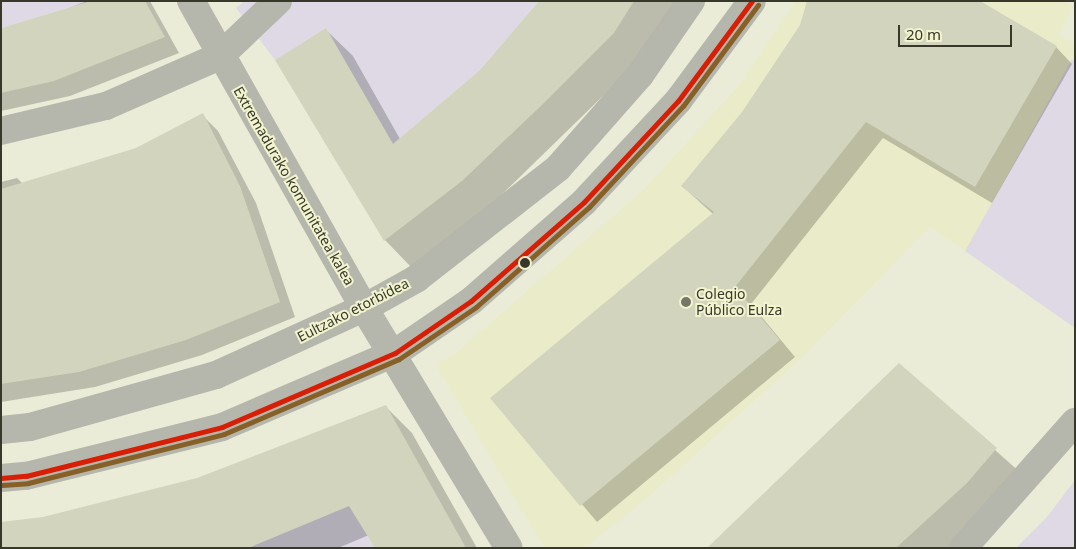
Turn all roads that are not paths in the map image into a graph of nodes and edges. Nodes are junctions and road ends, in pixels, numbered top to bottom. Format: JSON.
{"nodes":[{"id":1,"x":191,"y":1,"type":"edge"},
{"id":2,"x":278,"y":1,"type":"edge"},
{"id":3,"x":691,"y":1,"type":"edge"},
{"id":4,"x":752,"y":1,"type":"edge"},
{"id":5,"x":220,"y":56,"type":"junction"},
{"id":6,"x":1,"y":131,"type":"edge"},
{"id":7,"x":364,"y":308,"type":"junction"},
{"id":8,"x":395,"y":354,"type":"junction"},
{"id":9,"x":1075,"y":422,"type":"edge"},
{"id":10,"x":1,"y":430,"type":"edge"},
{"id":11,"x":1,"y":478,"type":"edge"},
{"id":12,"x":509,"y":548,"type":"edge"},
{"id":13,"x":964,"y":548,"type":"edge"}],
"edges":[{"from":1,"to":5,"type":"street","name":"Extremadurako komunitatea kalea"},
{"from":2,"to":5,"type":"street"},
{"from":3,"to":7,"type":"street","name":"Eultzako etorbidea"},
{"from":4,"to":8,"type":"street"},
{"from":5,"to":6,"type":"street"},
{"from":5,"to":7,"type":"street","name":"Extremadurako komunitatea kalea"},
{"from":7,"to":8,"type":"street","name":"Extremadurako komunitatea kalea"},
{"from":7,"to":10,"type":"street","name":"Eultzako etorbidea"},
{"from":8,"to":11,"type":"street"},
{"from":8,"to":12,"type":"street","name":"Extremadurako komunitatea kalea"},
{"from":9,"to":13,"type":"street"}]}
